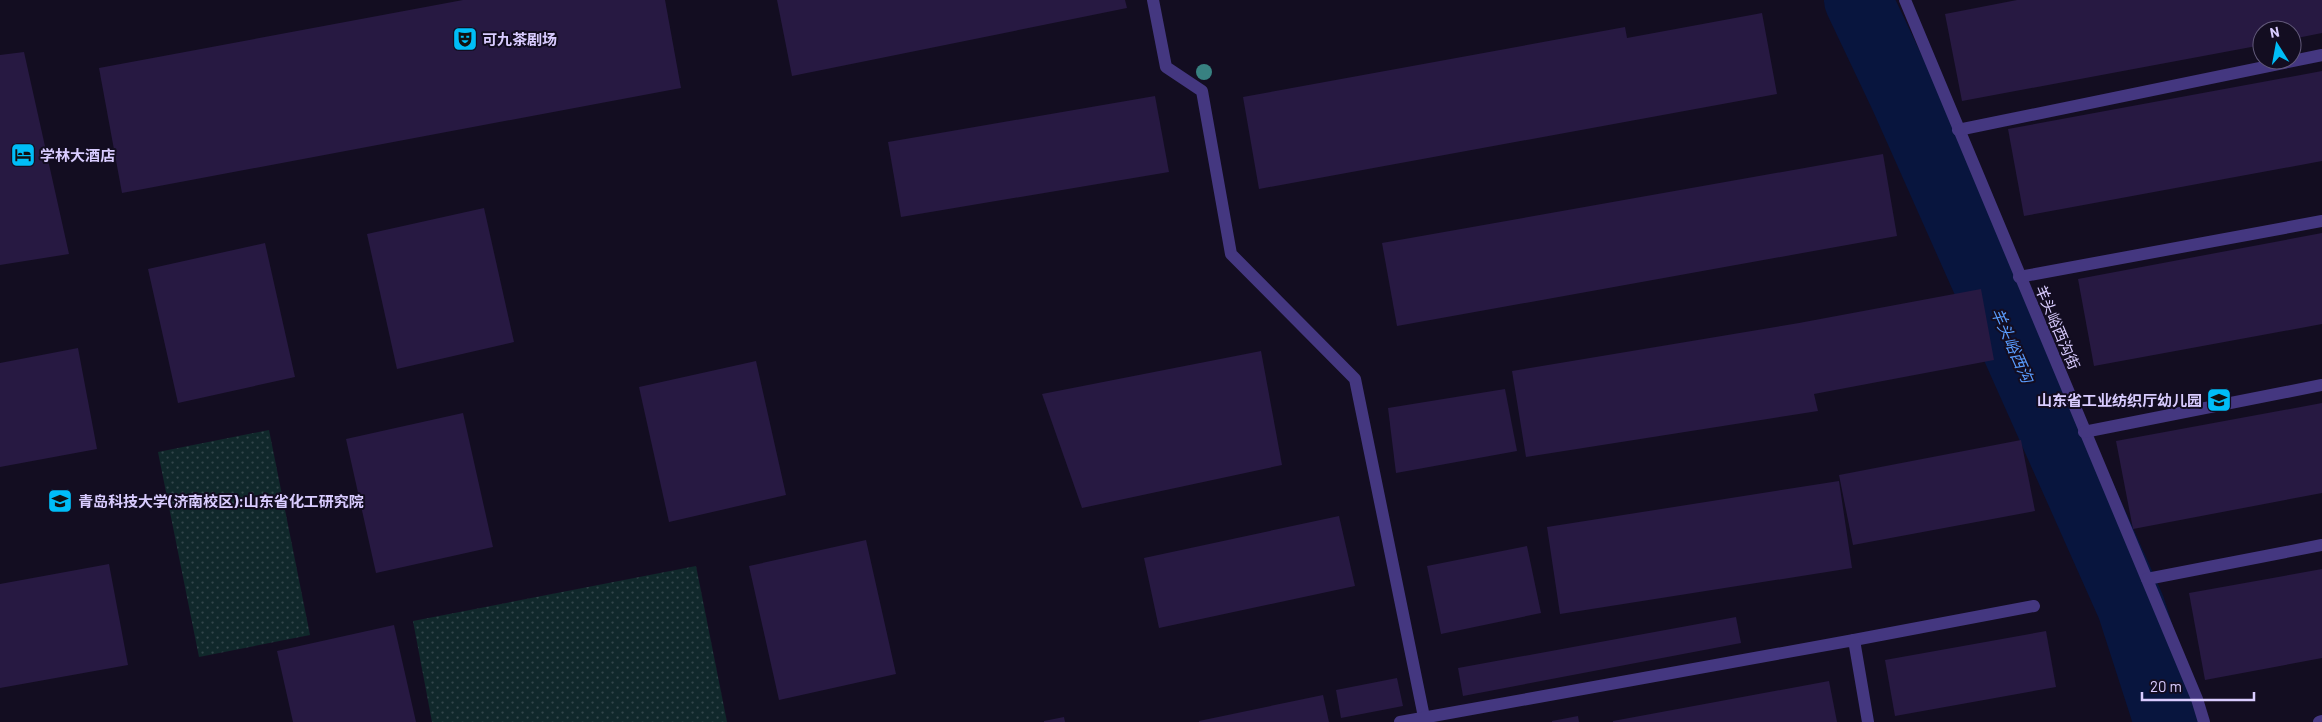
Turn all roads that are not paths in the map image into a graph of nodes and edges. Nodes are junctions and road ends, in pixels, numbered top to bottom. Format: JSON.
{"nodes":[{"id":1,"x":1154,"y":0,"type":"edge"},
{"id":2,"x":1904,"y":0,"type":"edge"},
{"id":3,"x":2322,"y":55,"type":"edge"},
{"id":4,"x":1958,"y":130,"type":"junction"},
{"id":5,"x":2322,"y":221,"type":"edge"},
{"id":6,"x":2019,"y":276,"type":"junction"},
{"id":7,"x":2322,"y":385,"type":"edge"},
{"id":8,"x":2084,"y":432,"type":"junction"},
{"id":9,"x":2322,"y":545,"type":"edge"},
{"id":10,"x":2147,"y":580,"type":"junction"},
{"id":11,"x":2034,"y":606,"type":"dead end"},
{"id":12,"x":1854,"y":640,"type":"junction"},
{"id":13,"x":1424,"y":717,"type":"junction"},
{"id":14,"x":1400,"y":722,"type":"edge"},
{"id":15,"x":1868,"y":722,"type":"edge"},
{"id":16,"x":2204,"y":722,"type":"edge"}],
"edges":[{"from":1,"to":13,"type":"street"},
{"from":2,"to":4,"type":"street","name":"羊头峪西沟街"},
{"from":3,"to":4,"type":"street"},
{"from":4,"to":6,"type":"street","name":"羊头峪西沟街"},
{"from":5,"to":6,"type":"street"},
{"from":6,"to":8,"type":"street","name":"羊头峪西沟街"},
{"from":7,"to":8,"type":"street"},
{"from":8,"to":10,"type":"street","name":"羊头峪西沟街"},
{"from":9,"to":10,"type":"street"},
{"from":10,"to":16,"type":"street","name":"羊头峪西沟街"},
{"from":11,"to":12,"type":"street"},
{"from":12,"to":13,"type":"street"},
{"from":12,"to":15,"type":"street"},
{"from":13,"to":14,"type":"street"}]}
